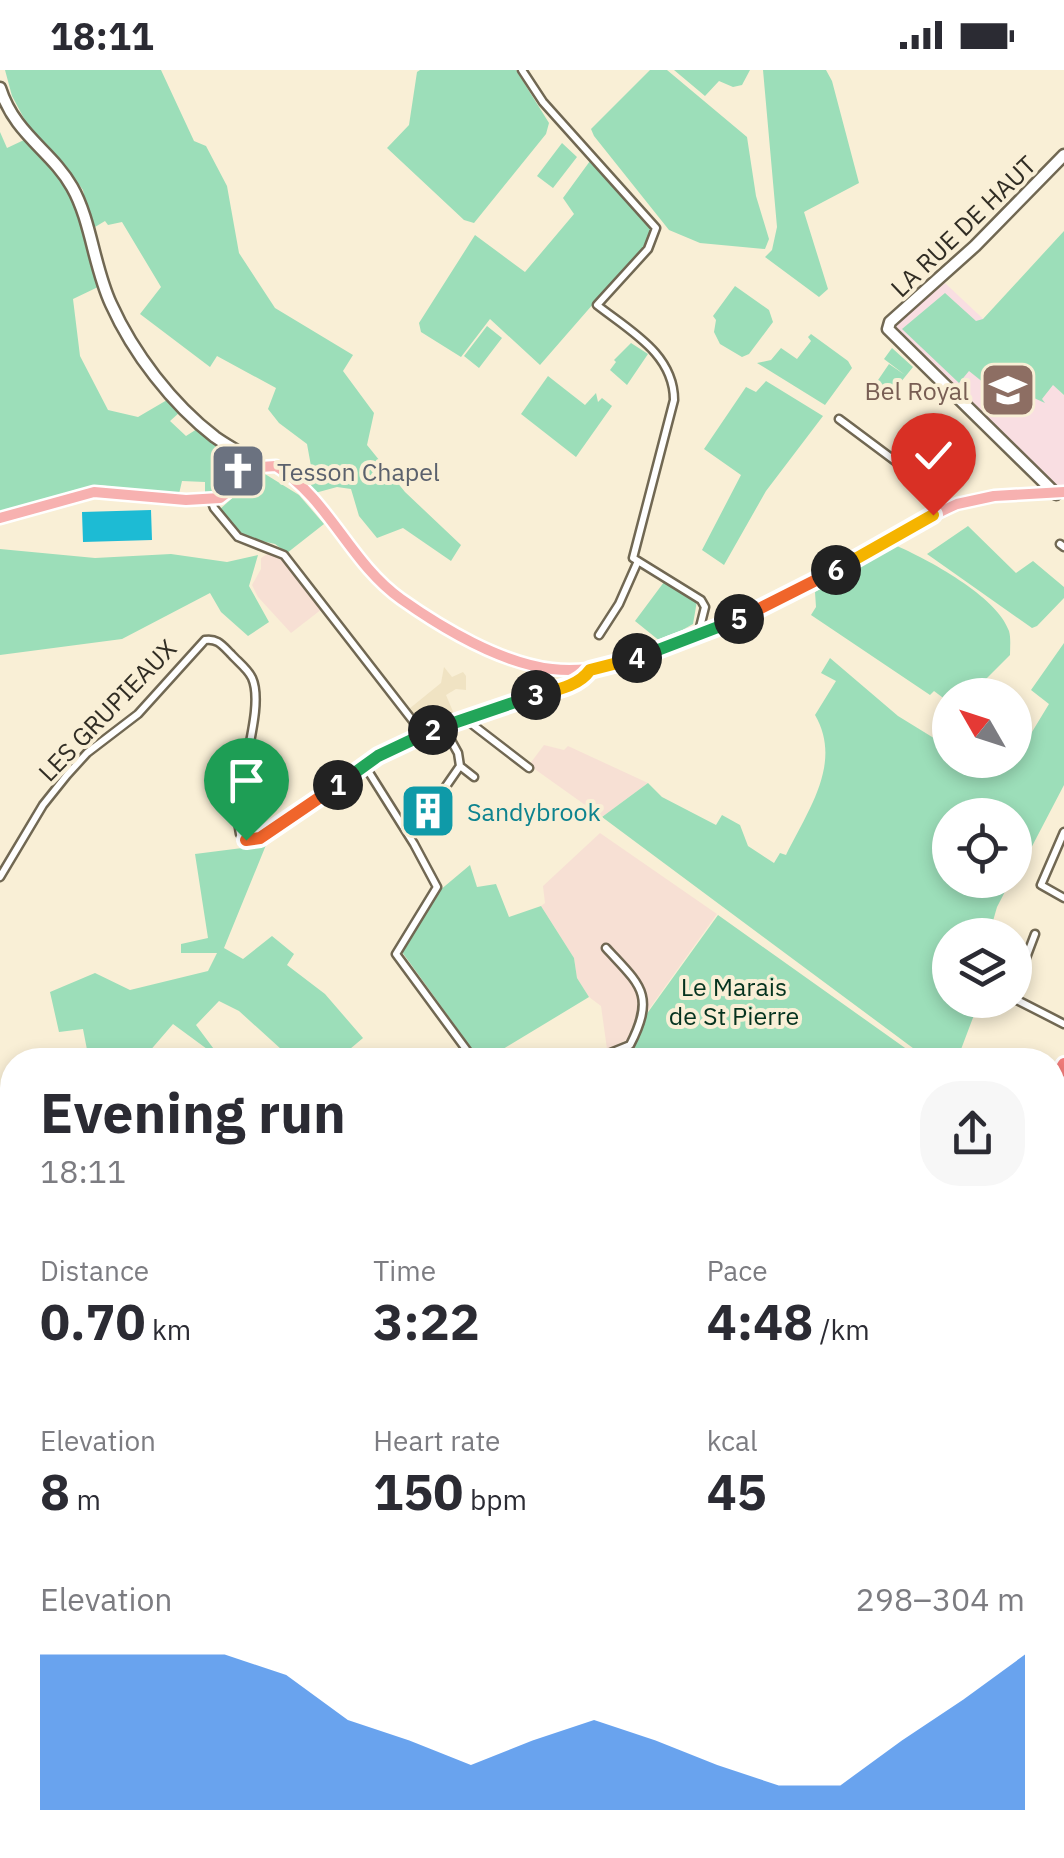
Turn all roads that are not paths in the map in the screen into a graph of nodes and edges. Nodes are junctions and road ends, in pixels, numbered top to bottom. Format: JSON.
{"nodes":[{"id":1,"x":522,"y":70,"type":"edge"},
{"id":2,"x":0,"y":88,"type":"edge"},
{"id":3,"x":1064,"y":155,"type":"edge"},
{"id":4,"x":839,"y":419,"type":"dead end"},
{"id":5,"x":260,"y":467,"type":"junction"},
{"id":6,"x":1060,"y":493,"type":"edge"},
{"id":7,"x":212,"y":500,"type":"junction"},
{"id":8,"x":946,"y":509,"type":"junction"},
{"id":9,"x":0,"y":518,"type":"edge"},
{"id":10,"x":638,"y":561,"type":"junction"},
{"id":11,"x":699,"y":632,"type":"junction"},
{"id":12,"x":599,"y":636,"type":"dead end"},
{"id":13,"x":590,"y":670,"type":"junction"},
{"id":14,"x":463,"y":718,"type":"junction"},
{"id":15,"x":443,"y":726,"type":"junction"},
{"id":16,"x":424,"y":734,"type":"junction"},
{"id":17,"x":365,"y":766,"type":"junction"},
{"id":18,"x":460,"y":766,"type":"junction"},
{"id":19,"x":529,"y":768,"type":"dead end"},
{"id":20,"x":474,"y":778,"type":"dead end"},
{"id":21,"x":442,"y":792,"type":"dead end"},
{"id":22,"x":1064,"y":832,"type":"edge"},
{"id":23,"x":0,"y":877,"type":"edge"},
{"id":24,"x":1064,"y":898,"type":"edge"},
{"id":25,"x":1035,"y":934,"type":"dead end"},
{"id":26,"x":1032,"y":942,"type":"edge"},
{"id":27,"x":606,"y":948,"type":"dead end"},
{"id":28,"x":1032,"y":1008,"type":"edge"},
{"id":29,"x":1064,"y":1024,"type":"edge"},
{"id":30,"x":465,"y":1048,"type":"edge"},
{"id":31,"x":623,"y":1048,"type":"edge"}],
"edges":[{"from":1,"to":10,"type":"street"},
{"from":2,"to":5,"type":"main road"},
{"from":3,"to":6,"type":"main road","name":"LA RUE DE HAUT"},
{"from":4,"to":8,"type":"street"},
{"from":5,"to":7,"type":"main road"},
{"from":5,"to":13,"type":"main road"},
{"from":6,"to":8,"type":"main road"},
{"from":7,"to":9,"type":"main road"},
{"from":7,"to":16,"type":"street"},
{"from":8,"to":11,"type":"main road"},
{"from":10,"to":11,"type":"street"},
{"from":10,"to":12,"type":"street"},
{"from":11,"to":13,"type":"main road"},
{"from":13,"to":14,"type":"street","name":"LES GRUPIEAUX"},
{"from":14,"to":15,"type":"street","name":"LES GRUPIEAUX"},
{"from":14,"to":19,"type":"street"},
{"from":15,"to":16,"type":"street","name":"LES GRUPIEAUX"},
{"from":15,"to":18,"type":"street"},
{"from":16,"to":17,"type":"street","name":"LES GRUPIEAUX"},
{"from":17,"to":23,"type":"street","name":"LES GRUPIEAUX"},
{"from":17,"to":30,"type":"street"},
{"from":18,"to":20,"type":"street"},
{"from":18,"to":21,"type":"street"},
{"from":22,"to":24,"type":"street"},
{"from":25,"to":26,"type":"street"},
{"from":27,"to":31,"type":"street"},
{"from":28,"to":29,"type":"street"}]}
